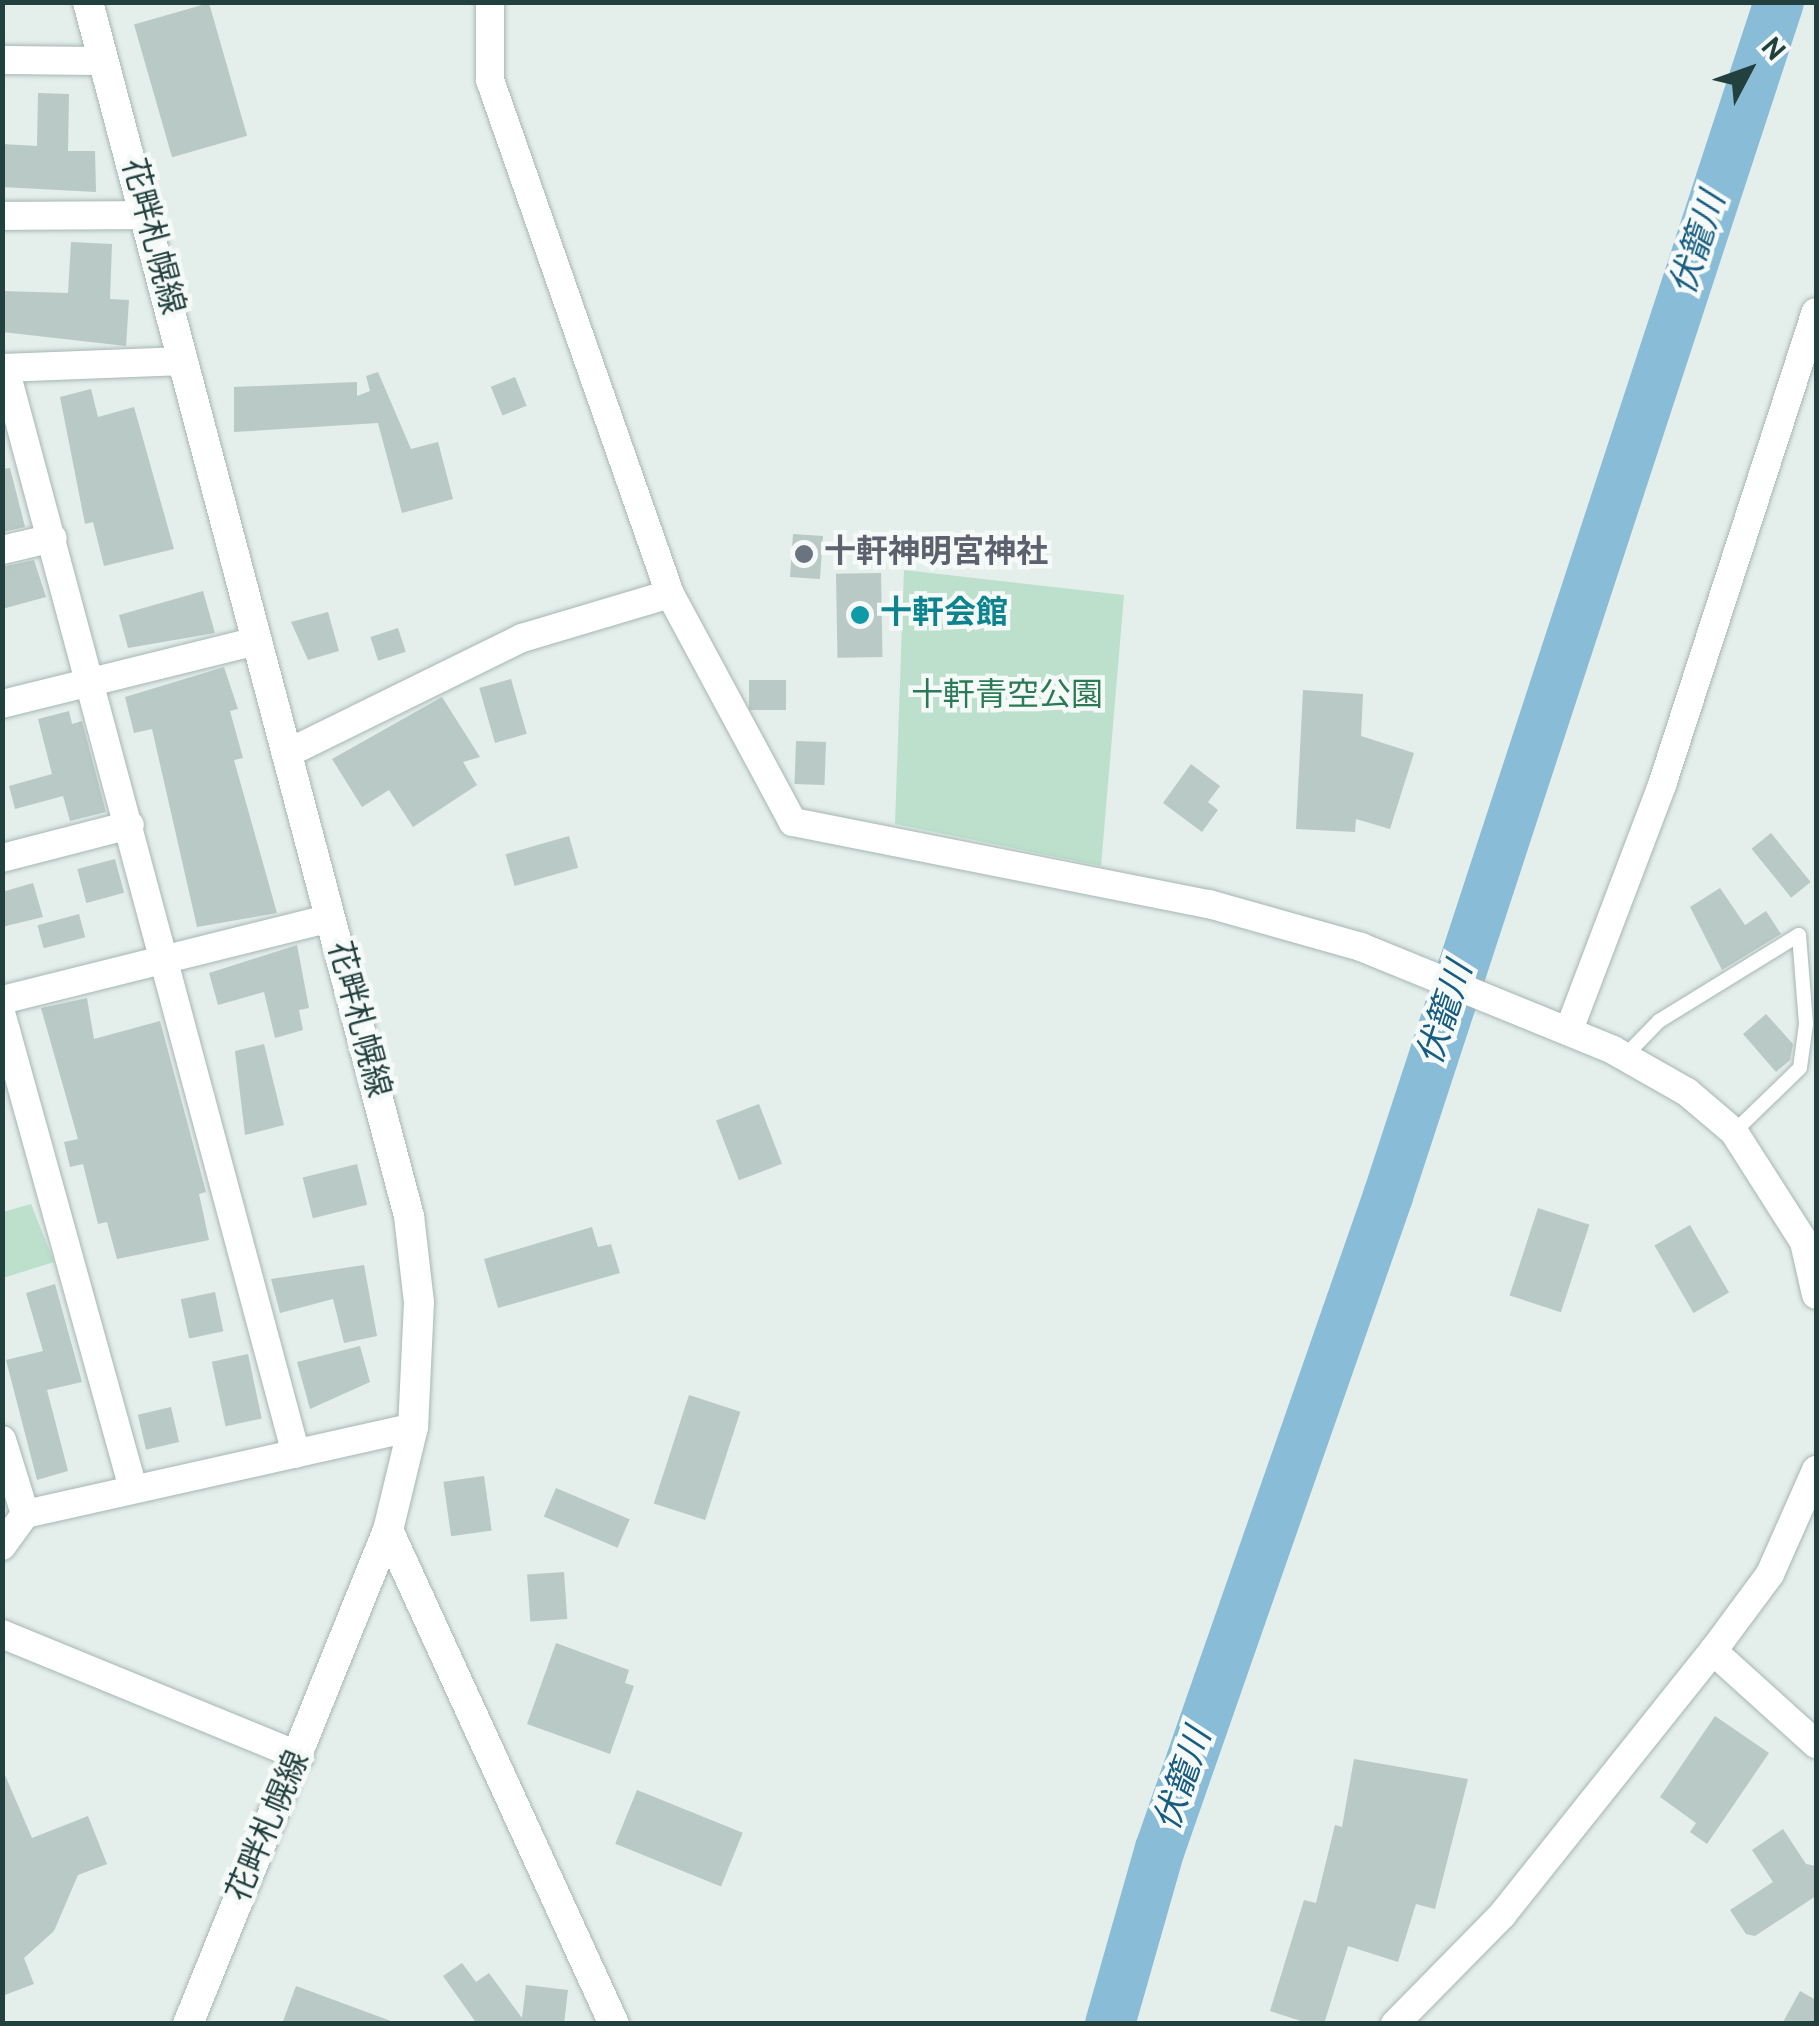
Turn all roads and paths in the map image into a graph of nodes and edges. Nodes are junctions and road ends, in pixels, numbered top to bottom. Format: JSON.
{"nodes":[{"id":1,"x":88,"y":2,"type":"edge"},
{"id":2,"x":490,"y":2,"type":"edge"},
{"id":3,"x":2,"y":60,"type":"edge"},
{"id":4,"x":104,"y":61,"type":"junction"},
{"id":5,"x":145,"y":215,"type":"junction"},
{"id":6,"x":2,"y":216,"type":"edge"},
{"id":7,"x":1816,"y":312,"type":"edge"},
{"id":8,"x":184,"y":361,"type":"junction"},
{"id":9,"x":4,"y":368,"type":"edge"},
{"id":10,"x":53,"y":538,"type":"junction"},
{"id":11,"x":2,"y":550,"type":"edge"},
{"id":12,"x":670,"y":594,"type":"junction"},
{"id":13,"x":256,"y":641,"type":"junction"},
{"id":14,"x":90,"y":681,"type":"junction"},
{"id":15,"x":2,"y":704,"type":"edge"},
{"id":16,"x":286,"y":754,"type":"junction"},
{"id":17,"x":130,"y":826,"type":"junction"},
{"id":18,"x":2,"y":858,"type":"edge"},
{"id":19,"x":330,"y":918,"type":"junction"},
{"id":20,"x":168,"y":959,"type":"junction"},
{"id":21,"x":2,"y":1000,"type":"edge"},
{"id":22,"x":2,"y":1016,"type":"edge"},
{"id":23,"x":1569,"y":1030,"type":"junction"},
{"id":24,"x":1625,"y":1056,"type":"junction"},
{"id":25,"x":1734,"y":1132,"type":"junction"},
{"id":26,"x":1816,"y":1296,"type":"edge"},
{"id":27,"x":413,"y":1427,"type":"junction"},
{"id":28,"x":2,"y":1440,"type":"edge"},
{"id":29,"x":296,"y":1454,"type":"junction"},
{"id":30,"x":1816,"y":1470,"type":"edge"},
{"id":31,"x":133,"y":1488,"type":"junction"},
{"id":32,"x":25,"y":1514,"type":"junction"},
{"id":33,"x":388,"y":1530,"type":"junction"},
{"id":34,"x":2,"y":1546,"type":"edge"},
{"id":35,"x":2,"y":1634,"type":"edge"},
{"id":36,"x":1713,"y":1650,"type":"junction"},
{"id":37,"x":1816,"y":1744,"type":"edge"},
{"id":38,"x":300,"y":1756,"type":"junction"},
{"id":39,"x":188,"y":2024,"type":"edge"},
{"id":40,"x":614,"y":2024,"type":"edge"},
{"id":41,"x":1395,"y":2024,"type":"edge"}],
"edges":[{"from":1,"to":4,"type":"main road","name":"花畔札幌線"},
{"from":2,"to":12,"type":"street"},
{"from":3,"to":4,"type":"street"},
{"from":4,"to":5,"type":"main road","name":"花畔札幌線"},
{"from":5,"to":6,"type":"street"},
{"from":5,"to":8,"type":"main road","name":"花畔札幌線"},
{"from":7,"to":23,"type":"street"},
{"from":8,"to":9,"type":"street"},
{"from":8,"to":13,"type":"main road","name":"花畔札幌線"},
{"from":9,"to":10,"type":"street"},
{"from":10,"to":11,"type":"street"},
{"from":10,"to":14,"type":"street"},
{"from":12,"to":16,"type":"street"},
{"from":12,"to":23,"type":"street"},
{"from":13,"to":14,"type":"street"},
{"from":13,"to":16,"type":"main road","name":"花畔札幌線"},
{"from":14,"to":15,"type":"street"},
{"from":14,"to":17,"type":"street"},
{"from":16,"to":19,"type":"main road","name":"花畔札幌線"},
{"from":17,"to":18,"type":"street"},
{"from":17,"to":20,"type":"street"},
{"from":19,"to":20,"type":"street"},
{"from":19,"to":27,"type":"main road","name":"花畔札幌線"},
{"from":20,"to":21,"type":"street"},
{"from":20,"to":29,"type":"street"},
{"from":22,"to":31,"type":"street"},
{"from":23,"to":24,"type":"street"},
{"from":24,"to":25,"type":"street"},
{"from":24,"to":25,"type":"lane"},
{"from":25,"to":26,"type":"street"},
{"from":27,"to":29,"type":"street"},
{"from":27,"to":33,"type":"main road","name":"花畔札幌線"},
{"from":28,"to":32,"type":"street"},
{"from":29,"to":31,"type":"street"},
{"from":30,"to":36,"type":"street"},
{"from":31,"to":32,"type":"street"},
{"from":32,"to":34,"type":"street"},
{"from":33,"to":38,"type":"main road","name":"花畔札幌線"},
{"from":33,"to":40,"type":"main road"},
{"from":35,"to":38,"type":"street"},
{"from":36,"to":37,"type":"street"},
{"from":36,"to":41,"type":"street"},
{"from":38,"to":39,"type":"main road","name":"花畔札幌線"}]}
